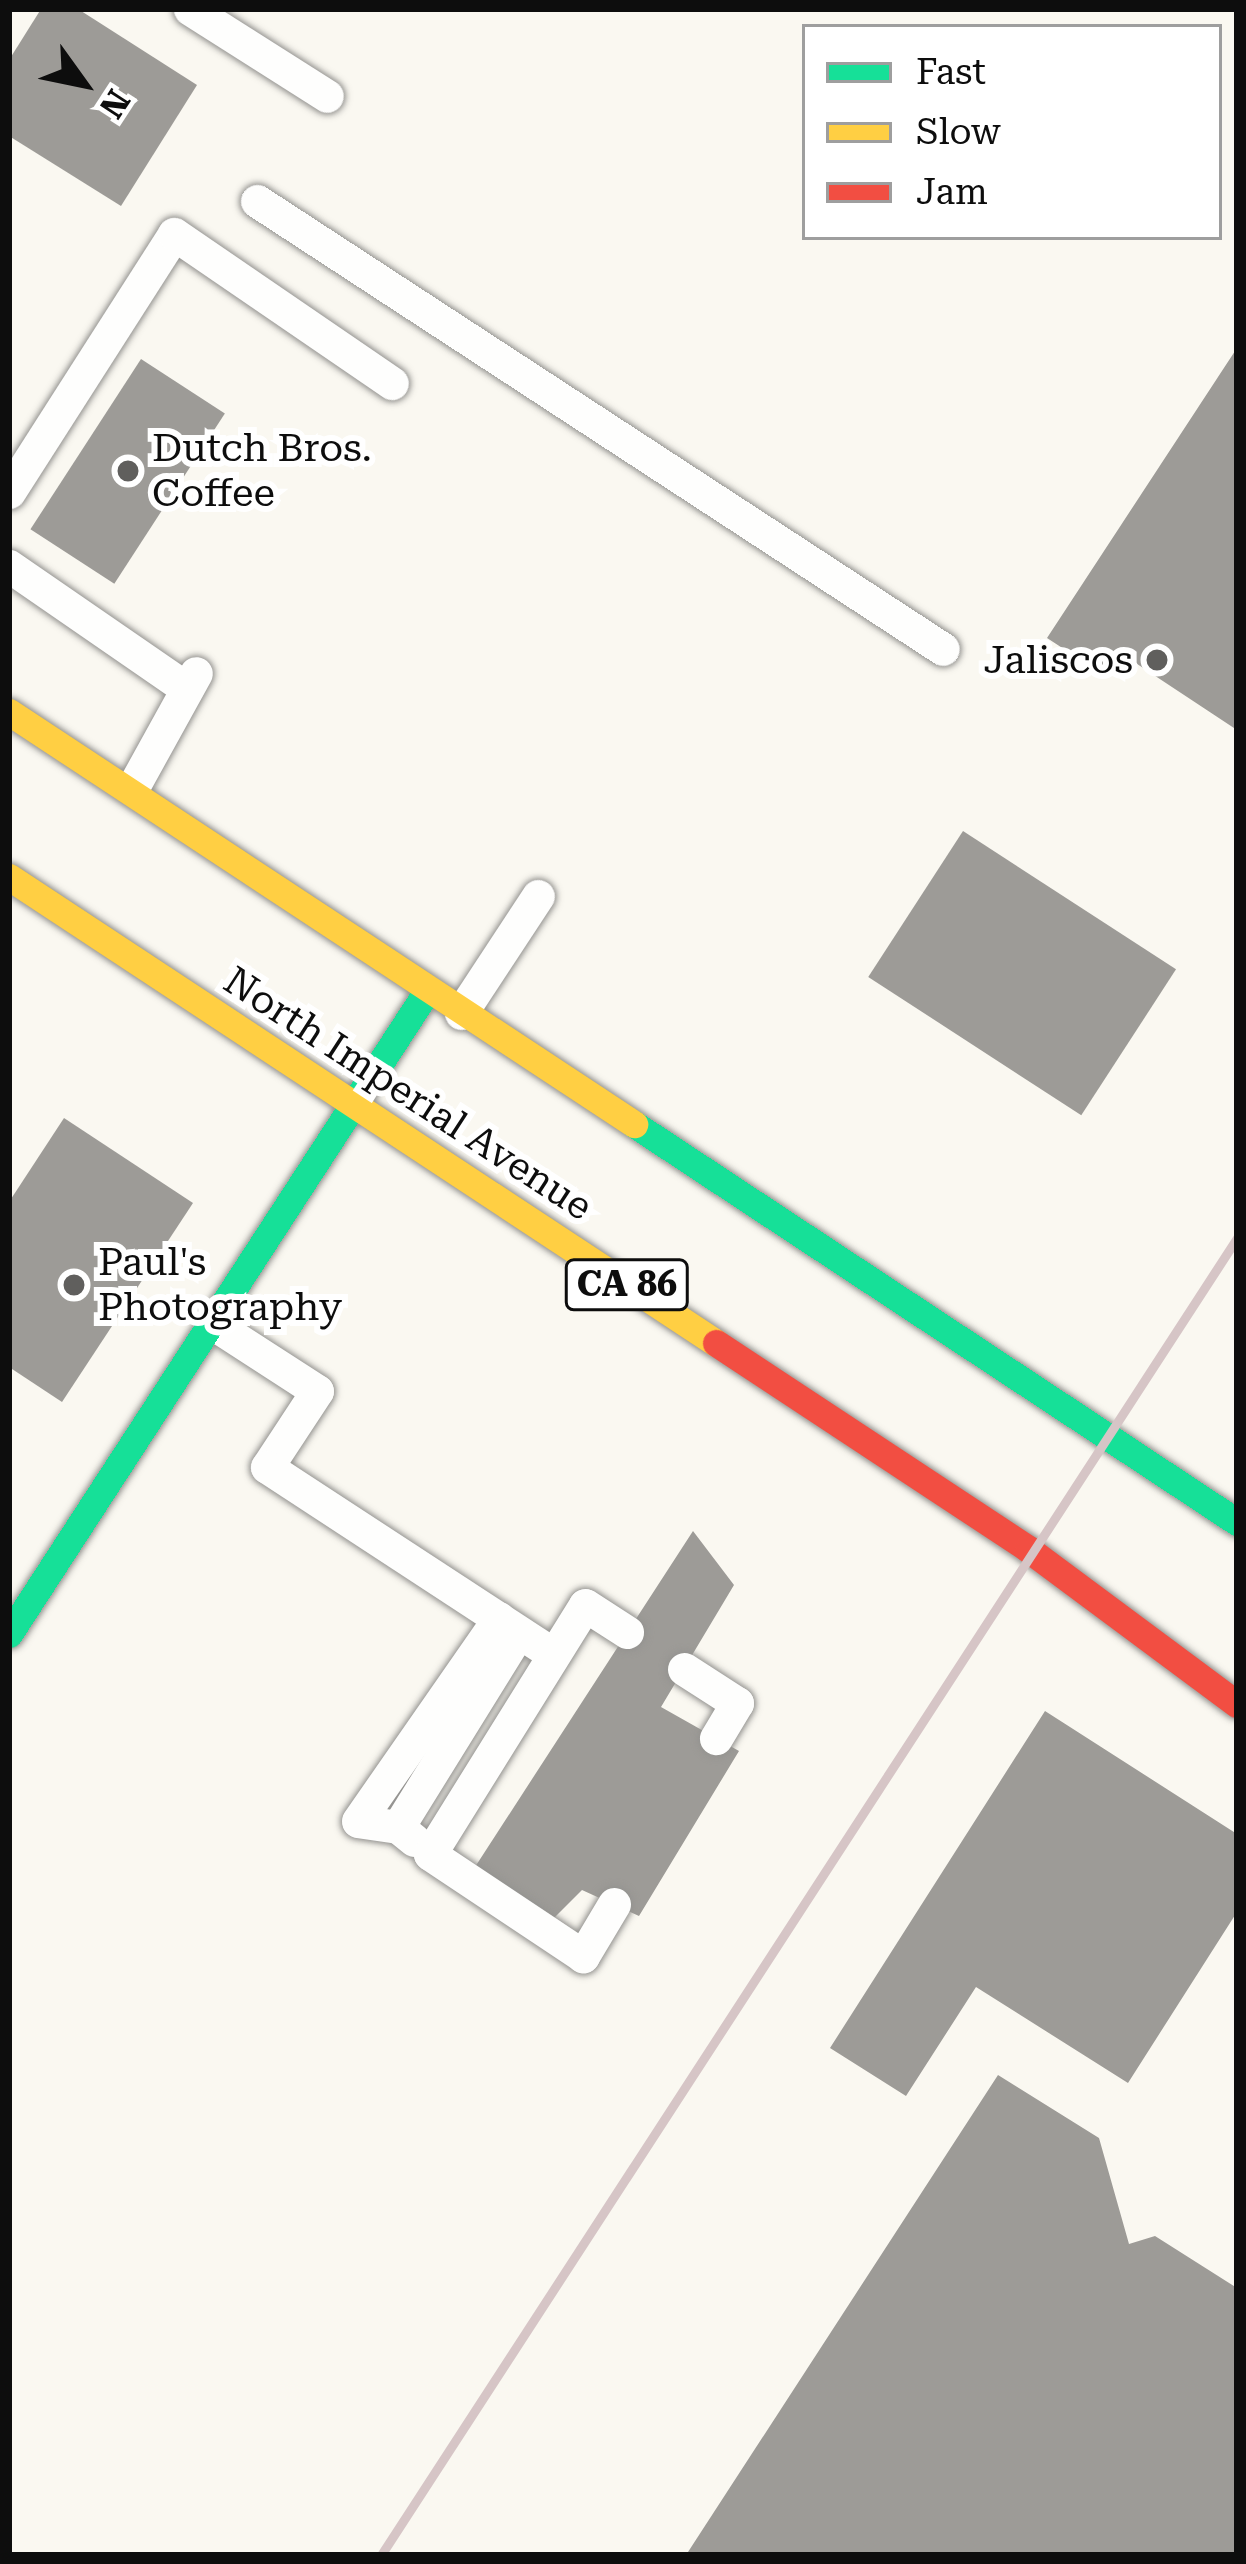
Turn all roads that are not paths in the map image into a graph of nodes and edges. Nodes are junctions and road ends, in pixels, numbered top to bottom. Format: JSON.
{"nodes":[{"id":1,"x":190,"y":9,"type":"edge"},
{"id":2,"x":327,"y":96,"type":"dead end"},
{"id":3,"x":257,"y":201,"type":"dead end"},
{"id":4,"x":392,"y":383,"type":"dead end"},
{"id":5,"x":9,"y":492,"type":"edge"},
{"id":6,"x":9,"y":566,"type":"edge"},
{"id":7,"x":943,"y":650,"type":"dead end"},
{"id":8,"x":9,"y":712,"type":"edge"},
{"id":9,"x":133,"y":787,"type":"junction"},
{"id":10,"x":9,"y":877,"type":"edge"},
{"id":11,"x":538,"y":896,"type":"dead end"},
{"id":12,"x":428,"y":991,"type":"junction"},
{"id":13,"x":461,"y":1013,"type":"junction"},
{"id":14,"x":353,"y":1106,"type":"junction"},
{"id":15,"x":212,"y":1323,"type":"junction"},
{"id":16,"x":1237,"y":1522,"type":"edge"},
{"id":17,"x":509,"y":1625,"type":"junction"},
{"id":18,"x":627,"y":1632,"type":"dead end"},
{"id":19,"x":9,"y":1634,"type":"edge"},
{"id":20,"x":550,"y":1653,"type":"junction"},
{"id":21,"x":684,"y":1669,"type":"dead end"},
{"id":22,"x":1237,"y":1703,"type":"edge"},
{"id":23,"x":716,"y":1738,"type":"dead end"},
{"id":24,"x":430,"y":1854,"type":"junction"},
{"id":25,"x":614,"y":1904,"type":"dead end"}],
"edges":[{"from":1,"to":2,"type":"lane"},
{"from":3,"to":7,"type":"lane"},
{"from":4,"to":5,"type":"lane"},
{"from":6,"to":9,"type":"lane"},
{"from":8,"to":9,"type":"main road"},
{"from":9,"to":12,"type":"main road"},
{"from":10,"to":14,"type":"main road","name":"North Imperial Avenue","number":"CA 86"},
{"from":11,"to":13,"type":"lane"},
{"from":12,"to":13,"type":"main road"},
{"from":12,"to":14,"type":"main road"},
{"from":13,"to":16,"type":"main road"},
{"from":14,"to":15,"type":"main road"},
{"from":14,"to":22,"type":"main road","name":"North Imperial Avenue","number":"CA 86"},
{"from":15,"to":17,"type":"lane"},
{"from":15,"to":19,"type":"main road"},
{"from":17,"to":20,"type":"lane"},
{"from":17,"to":24,"type":"lane"},
{"from":18,"to":20,"type":"lane"},
{"from":20,"to":24,"type":"lane"},
{"from":21,"to":23,"type":"lane"},
{"from":24,"to":25,"type":"lane"}]}
